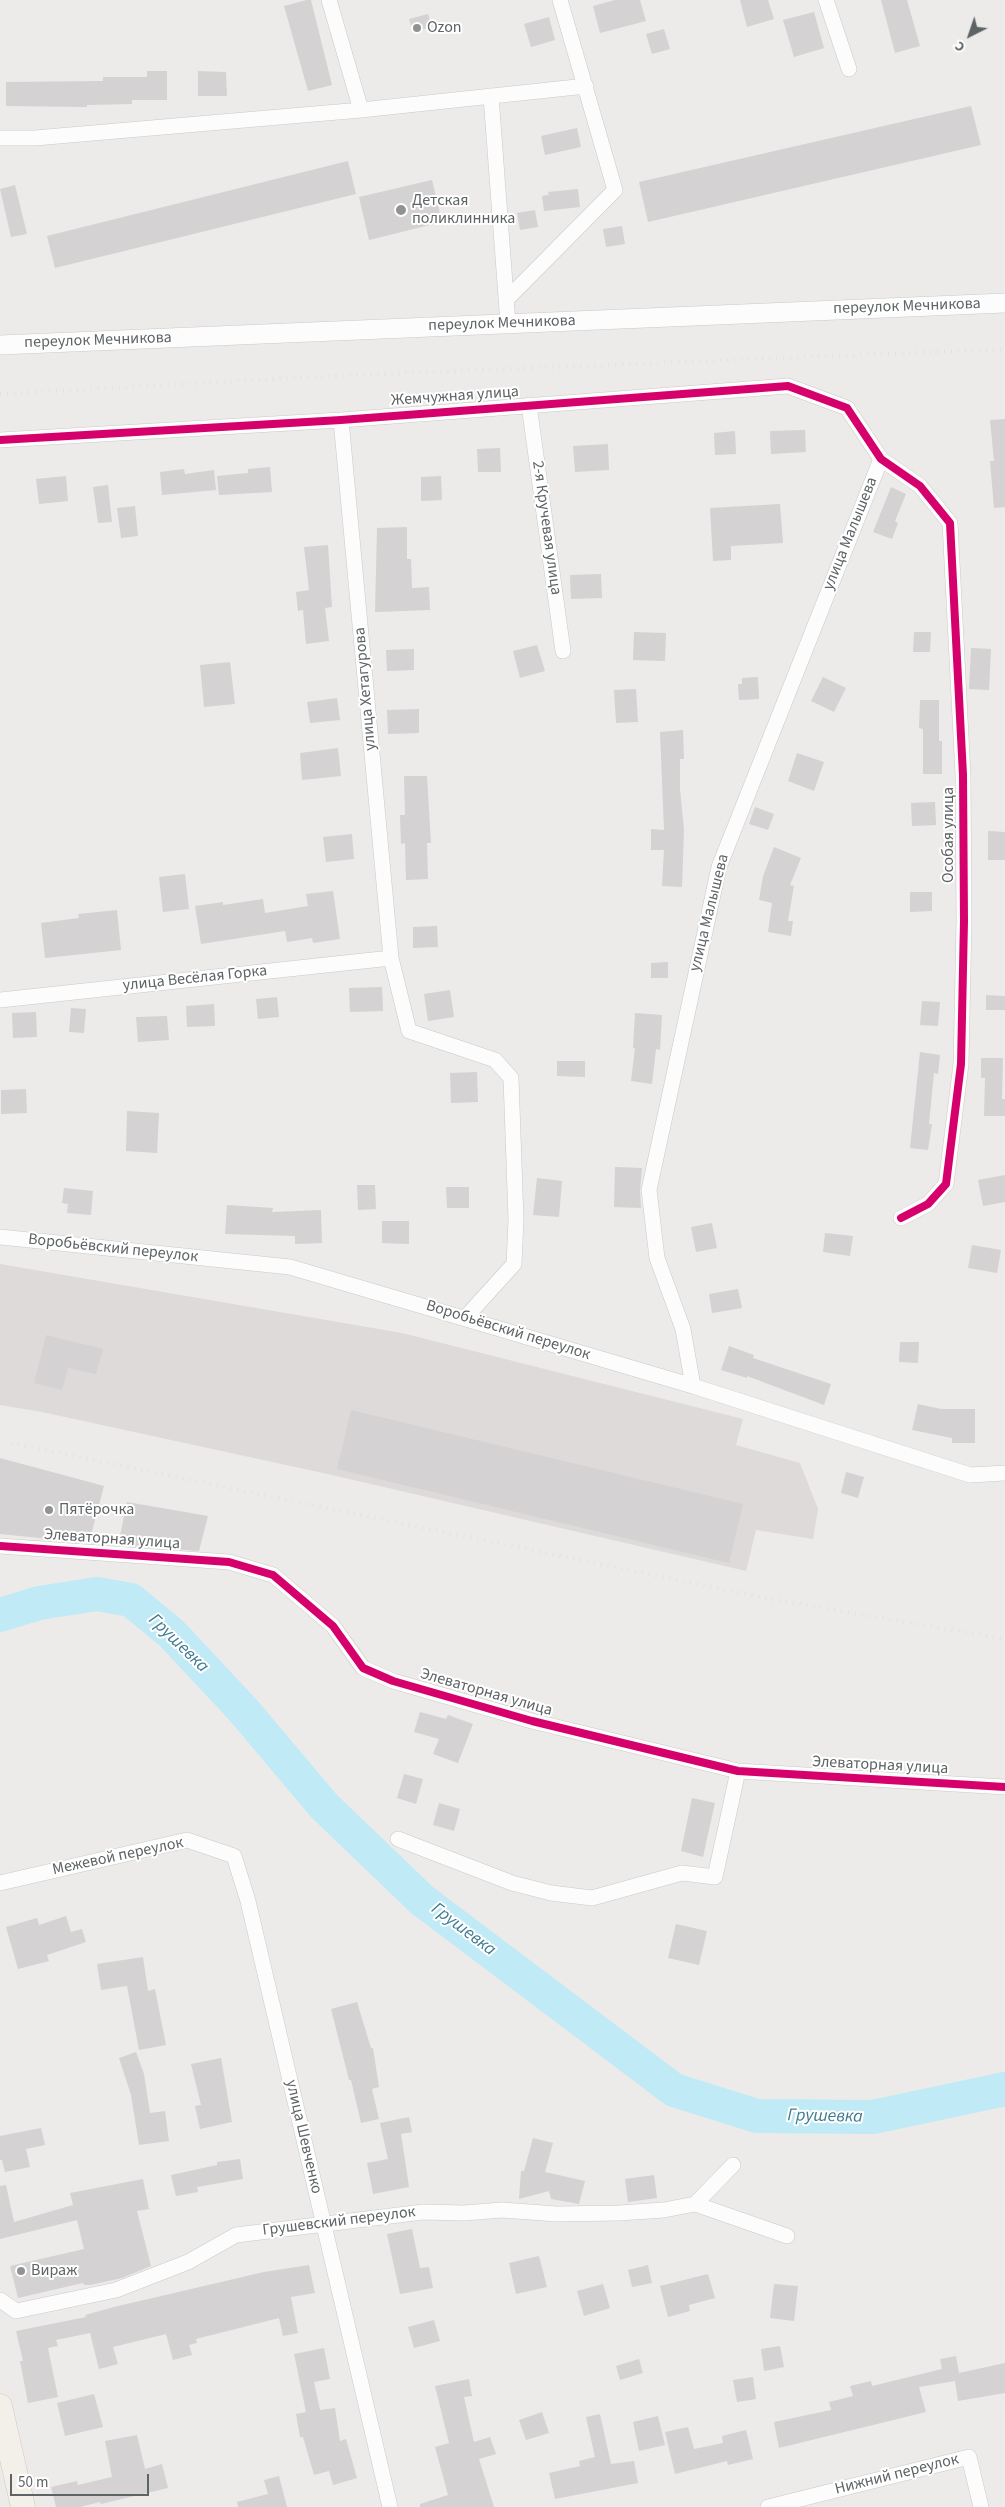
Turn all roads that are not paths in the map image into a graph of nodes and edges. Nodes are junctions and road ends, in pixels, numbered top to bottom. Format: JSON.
{"nodes":[{"id":1,"x":329,"y":0,"type":"edge"},
{"id":2,"x":560,"y":0,"type":"edge"},
{"id":3,"x":826,"y":0,"type":"edge"},
{"id":4,"x":849,"y":69,"type":"dead end"},
{"id":5,"x":586,"y":86,"type":"junction"},
{"id":6,"x":491,"y":96,"type":"junction"},
{"id":7,"x":361,"y":110,"type":"junction"},
{"id":8,"x":0,"y":138,"type":"edge"},
{"id":9,"x":506,"y":300,"type":"junction"},
{"id":10,"x":1005,"y":303,"type":"edge"},
{"id":11,"x":508,"y":324,"type":"junction"},
{"id":12,"x":0,"y":345,"type":"edge"},
{"id":13,"x":530,"y":405,"type":"junction"},
{"id":14,"x":341,"y":420,"type":"junction"},
{"id":15,"x":0,"y":440,"type":"edge"},
{"id":16,"x":881,"y":459,"type":"junction"},
{"id":17,"x":563,"y":651,"type":"dead end"},
{"id":18,"x":391,"y":958,"type":"junction"},
{"id":19,"x":0,"y":1000,"type":"edge"},
{"id":20,"x":901,"y":1218,"type":"dead end"},
{"id":21,"x":0,"y":1237,"type":"edge"},
{"id":22,"x":465,"y":1318,"type":"junction"},
{"id":23,"x":693,"y":1386,"type":"junction"},
{"id":24,"x":1005,"y":1473,"type":"edge"},
{"id":25,"x":0,"y":1546,"type":"edge"},
{"id":26,"x":738,"y":1771,"type":"junction"},
{"id":27,"x":1005,"y":1787,"type":"edge"},
{"id":28,"x":398,"y":1840,"type":"dead end"},
{"id":29,"x":234,"y":1856,"type":"joint"},
{"id":30,"x":0,"y":1883,"type":"edge"},
{"id":31,"x":733,"y":2165,"type":"dead end"},
{"id":32,"x":695,"y":2204,"type":"junction"},
{"id":33,"x":324,"y":2225,"type":"junction"},
{"id":34,"x":788,"y":2236,"type":"dead end"},
{"id":35,"x":0,"y":2300,"type":"edge"},
{"id":36,"x":0,"y":2406,"type":"edge"},
{"id":37,"x":23,"y":2507,"type":"edge"},
{"id":38,"x":390,"y":2507,"type":"edge"},
{"id":39,"x":768,"y":2507,"type":"edge"},
{"id":40,"x":981,"y":2507,"type":"edge"}],
"edges":[{"from":1,"to":7,"type":"street"},
{"from":2,"to":5,"type":"street"},
{"from":3,"to":4,"type":"street"},
{"from":5,"to":6,"type":"street"},
{"from":5,"to":9,"type":"street"},
{"from":6,"to":7,"type":"street"},
{"from":6,"to":9,"type":"street"},
{"from":7,"to":8,"type":"street"},
{"from":9,"to":11,"type":"street"},
{"from":10,"to":11,"type":"street","name":"переулок Мечникова"},
{"from":11,"to":12,"type":"street","name":"переулок Мечникова"},
{"from":13,"to":14,"type":"street","name":"Жемчужная улица"},
{"from":13,"to":16,"type":"street","name":"Жемчужная улица"},
{"from":13,"to":17,"type":"street","name":"2-я Кручевая улица"},
{"from":14,"to":15,"type":"street","name":"Жемчужная улица"},
{"from":14,"to":18,"type":"street","name":"улица Хетагурова"},
{"from":16,"to":20,"type":"street","name":"Особая улица"},
{"from":16,"to":23,"type":"street","name":"улица Малышева"},
{"from":18,"to":19,"type":"street","name":"улица Весёлая Горка"},
{"from":18,"to":22,"type":"street","name":"улица Хетагурова"},
{"from":21,"to":22,"type":"street","name":"Воробьёвский переулок"},
{"from":22,"to":23,"type":"street","name":"Воробьёвский переулок"},
{"from":23,"to":24,"type":"street","name":"Воробьёвский переулок"},
{"from":25,"to":26,"type":"street","name":"Элеваторная улица"},
{"from":26,"to":27,"type":"street","name":"Элеваторная улица"},
{"from":26,"to":28,"type":"street"},
{"from":29,"to":30,"type":"street","name":"Межевой переулок"},
{"from":29,"to":33,"type":"street","name":"улица Шевченко"},
{"from":31,"to":32,"type":"street"},
{"from":32,"to":33,"type":"street","name":"Грушевский переулок"},
{"from":32,"to":34,"type":"street","name":"Грушевский переулок"},
{"from":33,"to":35,"type":"street","name":"Грушевский переулок"},
{"from":33,"to":38,"type":"street","name":"улица Шевченко"},
{"from":36,"to":37,"type":"main road"},
{"from":39,"to":40,"type":"street","name":"Нижний переулок"}]}
